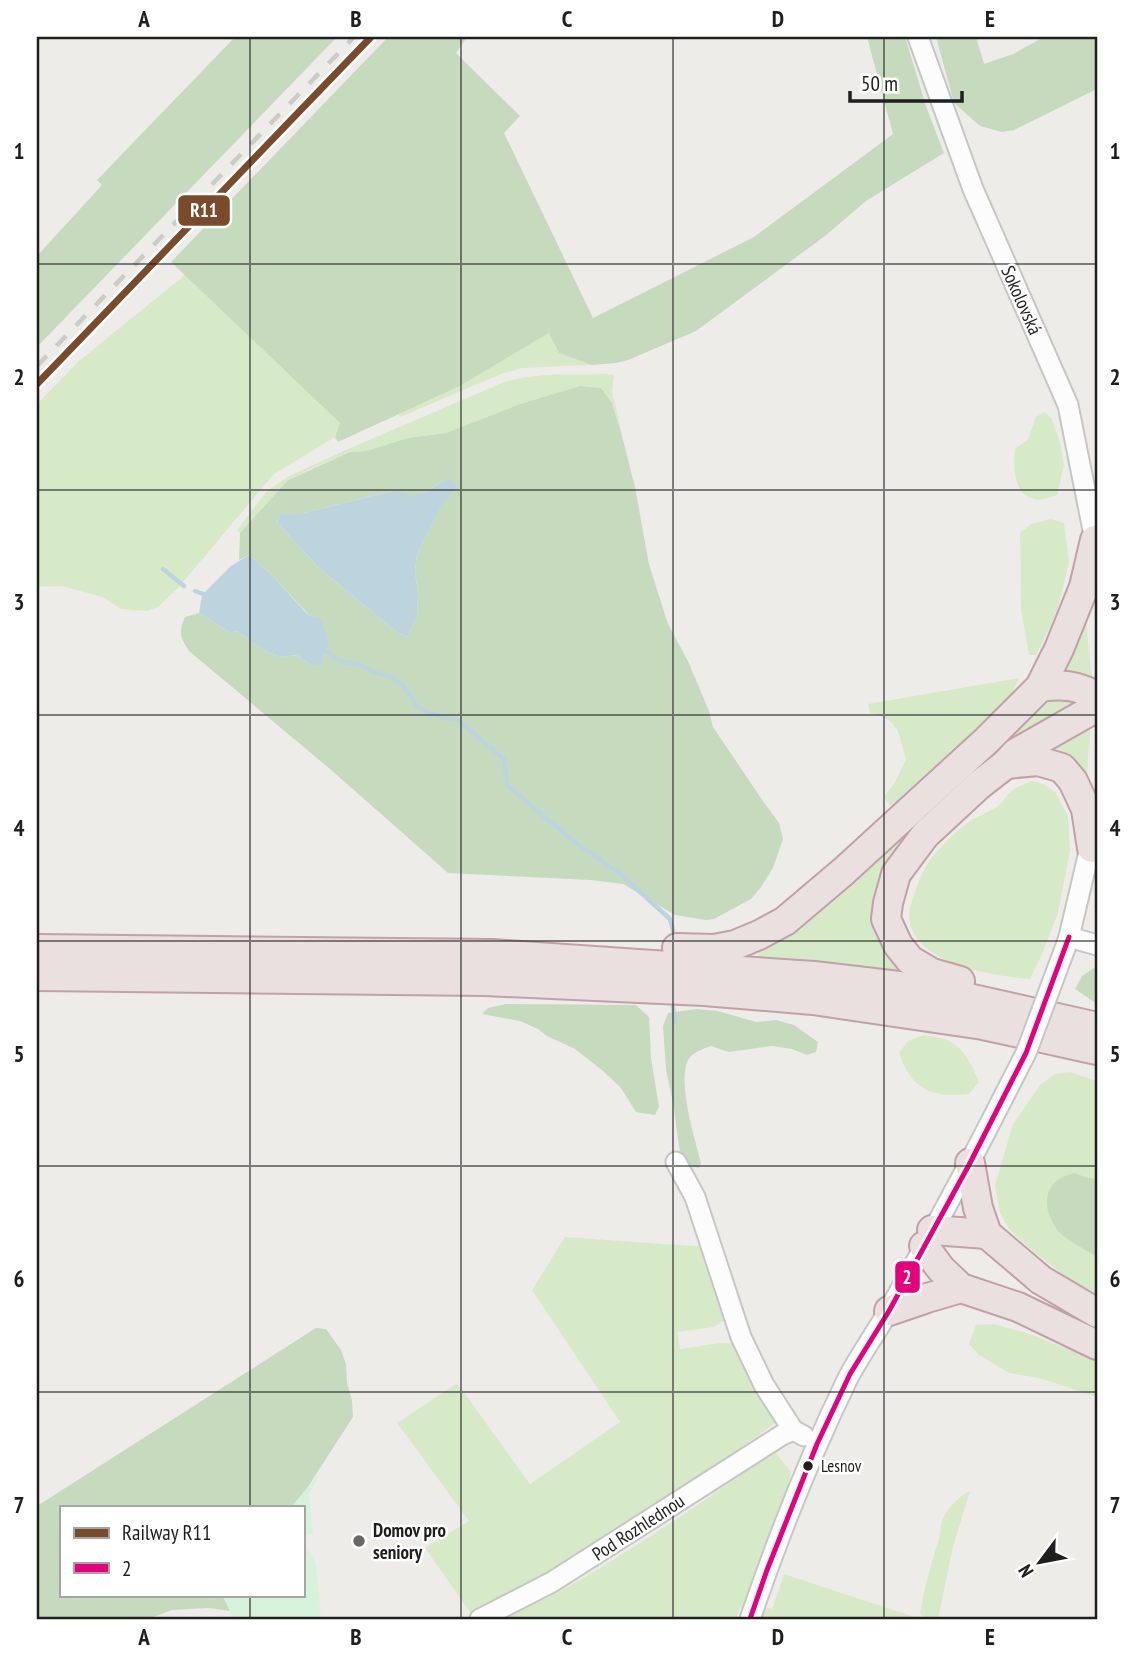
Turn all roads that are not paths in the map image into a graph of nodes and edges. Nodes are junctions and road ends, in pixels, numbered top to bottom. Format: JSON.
{"nodes":[{"id":1,"x":918,"y":37,"type":"edge"},
{"id":2,"x":1095,"y":540,"type":"junction"},
{"id":3,"x":1097,"y":571,"type":"edge"},
{"id":4,"x":1040,"y":687,"type":"junction"},
{"id":5,"x":1097,"y":696,"type":"edge"},
{"id":6,"x":1097,"y":707,"type":"edge"},
{"id":7,"x":1006,"y":764,"type":"junction"},
{"id":8,"x":1097,"y":810,"type":"edge"},
{"id":9,"x":1092,"y":848,"type":"junction"},
{"id":10,"x":1066,"y":944,"type":"junction"},
{"id":11,"x":1097,"y":945,"type":"edge"},
{"id":12,"x":37,"y":949,"type":"edge"},
{"id":13,"x":626,"y":965,"type":"junction"},
{"id":14,"x":702,"y":969,"type":"junction"},
{"id":15,"x":37,"y":976,"type":"edge"},
{"id":16,"x":1097,"y":1021,"type":"edge"},
{"id":17,"x":1097,"y":1027,"type":"edge"},
{"id":18,"x":1097,"y":1050,"type":"edge"},
{"id":19,"x":676,"y":1161,"type":"dead end"},
{"id":20,"x":970,"y":1163,"type":"junction"},
{"id":21,"x":987,"y":1234,"type":"junction"},
{"id":22,"x":928,"y":1238,"type":"junction"},
{"id":23,"x":961,"y":1288,"type":"junction"},
{"id":24,"x":888,"y":1311,"type":"junction"},
{"id":25,"x":1097,"y":1313,"type":"edge"},
{"id":26,"x":1097,"y":1345,"type":"edge"},
{"id":27,"x":793,"y":1430,"type":"junction"},
{"id":28,"x":817,"y":1444,"type":"junction"},
{"id":29,"x":480,"y":1619,"type":"edge"},
{"id":30,"x":750,"y":1619,"type":"edge"}],
"edges":[{"from":1,"to":2,"type":"street","name":"Sokolovská"},
{"from":2,"to":3,"type":"street","name":"Sokolovská"},
{"from":2,"to":4,"type":"highway"},
{"from":4,"to":5,"type":"highway"},
{"from":4,"to":14,"type":"highway"},
{"from":6,"to":7,"type":"highway"},
{"from":7,"to":9,"type":"highway"},
{"from":7,"to":16,"type":"highway"},
{"from":8,"to":9,"type":"street"},
{"from":9,"to":10,"type":"street"},
{"from":10,"to":11,"type":"street"},
{"from":10,"to":20,"type":"street","bridge":true},
{"from":12,"to":13,"type":"highway"},
{"from":13,"to":14,"type":"highway"},
{"from":13,"to":14,"type":"highway"},
{"from":13,"to":15,"type":"highway"},
{"from":14,"to":17,"type":"highway"},
{"from":14,"to":18,"type":"highway"},
{"from":19,"to":27,"type":"street"},
{"from":20,"to":21,"type":"highway"},
{"from":20,"to":22,"type":"street"},
{"from":21,"to":22,"type":"highway"},
{"from":21,"to":25,"type":"highway"},
{"from":22,"to":23,"type":"highway"},
{"from":22,"to":24,"type":"street"},
{"from":23,"to":24,"type":"highway"},
{"from":23,"to":26,"type":"highway"},
{"from":24,"to":28,"type":"street"},
{"from":27,"to":28,"type":"street"},
{"from":27,"to":29,"type":"street","name":"Pod Rozhlednou"},
{"from":28,"to":30,"type":"street"}]}
